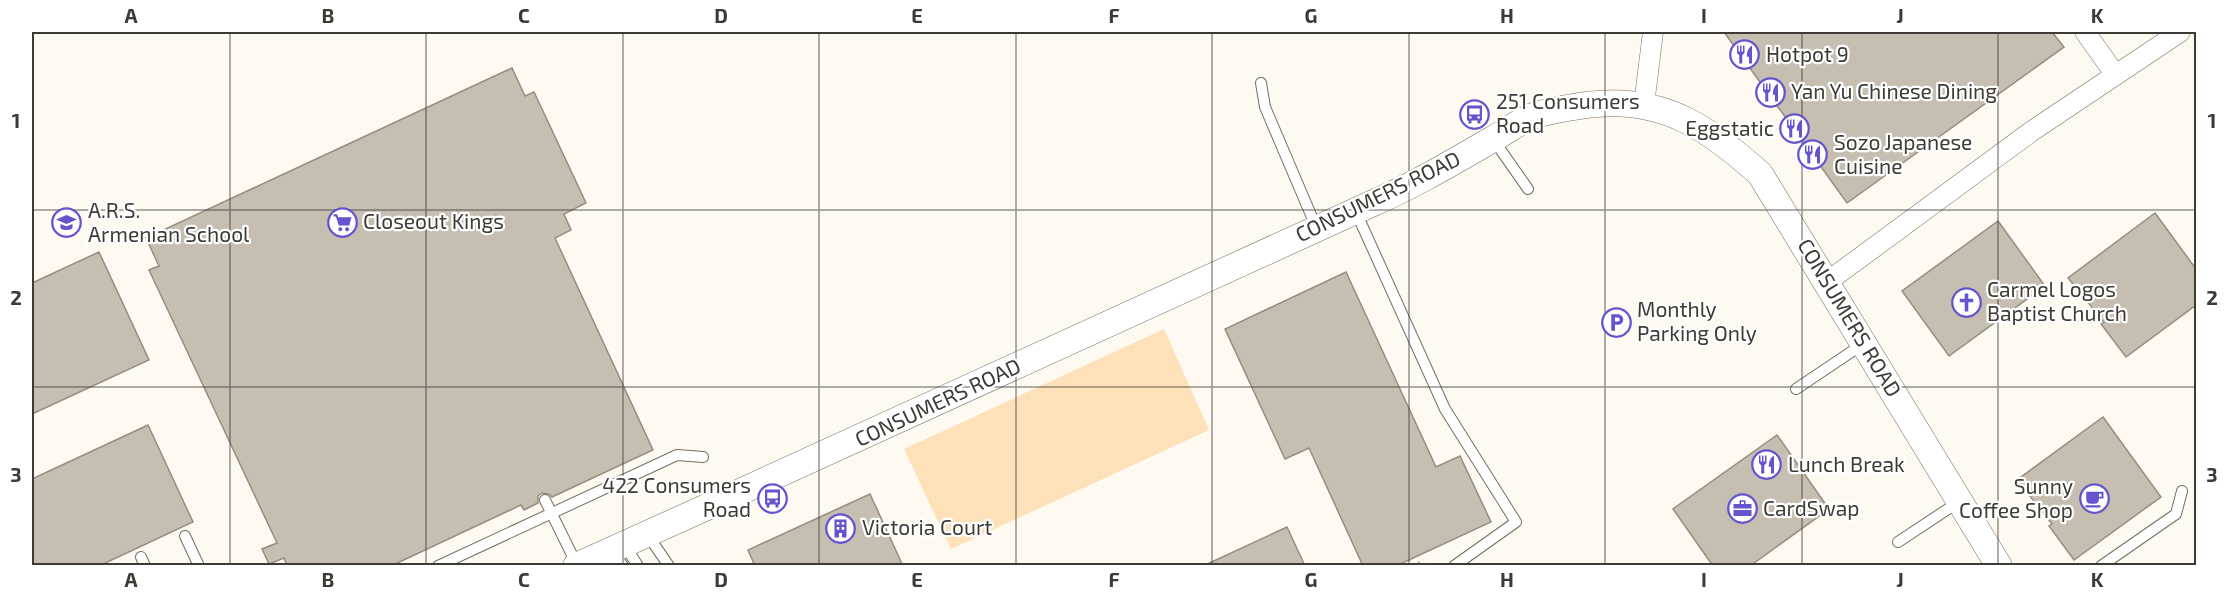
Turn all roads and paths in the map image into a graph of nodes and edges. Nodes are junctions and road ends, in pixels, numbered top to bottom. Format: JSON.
{"nodes":[{"id":1,"x":1653,"y":32,"type":"edge"},
{"id":2,"x":2085,"y":32,"type":"edge"},
{"id":3,"x":2180,"y":32,"type":"edge"},
{"id":4,"x":2115,"y":74,"type":"junction"},
{"id":5,"x":1261,"y":83,"type":"dead end"},
{"id":6,"x":1644,"y":105,"type":"junction"},
{"id":7,"x":1493,"y":139,"type":"junction"},
{"id":8,"x":1528,"y":189,"type":"dead end"},
{"id":9,"x":1356,"y":211,"type":"junction"},
{"id":10,"x":1317,"y":229,"type":"junction"},
{"id":11,"x":1827,"y":282,"type":"junction"},
{"id":12,"x":1865,"y":343,"type":"junction"},
{"id":13,"x":1796,"y":389,"type":"dead end"},
{"id":14,"x":703,"y":457,"type":"dead end"},
{"id":15,"x":2182,"y":491,"type":"dead end"},
{"id":16,"x":545,"y":500,"type":"dead end"},
{"id":17,"x":1960,"y":501,"type":"junction"},
{"id":18,"x":552,"y":513,"type":"junction"},
{"id":19,"x":185,"y":536,"type":"dead end"},
{"id":20,"x":1898,"y":542,"type":"dead end"},
{"id":21,"x":626,"y":548,"type":"edge"},
{"id":22,"x":1424,"y":561,"type":"dead end"},
{"id":23,"x":1407,"y":562,"type":"edge"},
{"id":24,"x":577,"y":565,"type":"edge"},
{"id":25,"x":1414,"y":565,"type":"edge"},
{"id":26,"x":199,"y":566,"type":"edge"},
{"id":27,"x":438,"y":566,"type":"edge"},
{"id":28,"x":638,"y":566,"type":"edge"},
{"id":29,"x":669,"y":566,"type":"edge"},
{"id":30,"x":1454,"y":566,"type":"edge"},
{"id":31,"x":1999,"y":566,"type":"edge"},
{"id":32,"x":2101,"y":566,"type":"edge"}],
"edges":[{"from":1,"to":6,"type":"street"},
{"from":2,"to":4,"type":"street"},
{"from":3,"to":4,"type":"street"},
{"from":4,"to":11,"type":"street"},
{"from":5,"to":10,"type":"lane"},
{"from":6,"to":7,"type":"street","name":"CONSUMERS ROAD"},
{"from":6,"to":11,"type":"street","name":"CONSUMERS ROAD"},
{"from":7,"to":8,"type":"lane"},
{"from":7,"to":9,"type":"street","name":"CONSUMERS ROAD"},
{"from":9,"to":10,"type":"street","name":"CONSUMERS ROAD"},
{"from":9,"to":30,"type":"lane"},
{"from":10,"to":21,"type":"street","name":"CONSUMERS ROAD"},
{"from":11,"to":12,"type":"street","name":"CONSUMERS ROAD"},
{"from":12,"to":13,"type":"lane"},
{"from":12,"to":17,"type":"street","name":"CONSUMERS ROAD"},
{"from":14,"to":18,"type":"lane"},
{"from":15,"to":32,"type":"lane"},
{"from":16,"to":18,"type":"lane"},
{"from":17,"to":20,"type":"lane"},
{"from":17,"to":31,"type":"street","name":"CONSUMERS ROAD"},
{"from":18,"to":24,"type":"lane"},
{"from":18,"to":27,"type":"lane"},
{"from":19,"to":26,"type":"lane"},
{"from":21,"to":24,"type":"street","name":"CONSUMERS ROAD"},
{"from":21,"to":28,"type":"lane"},
{"from":21,"to":29,"type":"lane"},
{"from":22,"to":25,"type":"path"},
{"from":23,"to":25,"type":"path"}]}
